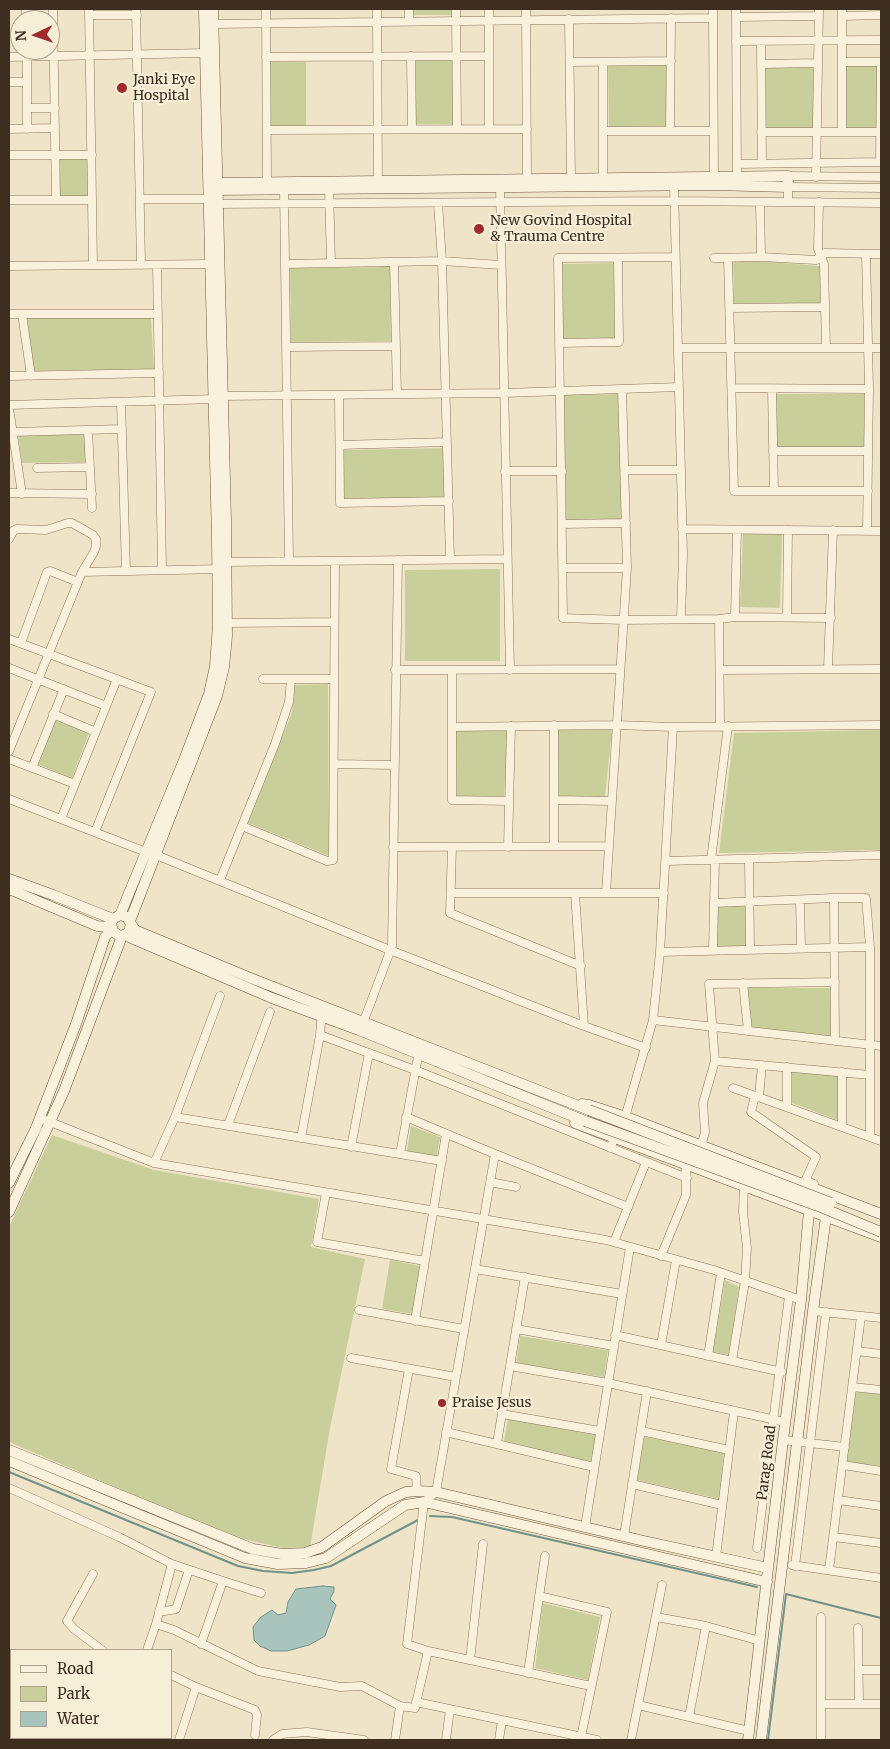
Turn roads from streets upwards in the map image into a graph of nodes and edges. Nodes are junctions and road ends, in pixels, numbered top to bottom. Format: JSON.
{"nodes":[{"id":1,"x":204,"y":9,"type":"edge"},
{"id":2,"x":213,"y":9,"type":"edge"},
{"id":3,"x":266,"y":9,"type":"edge"},
{"id":4,"x":377,"y":9,"type":"edge"},
{"id":5,"x":409,"y":9,"type":"edge"},
{"id":6,"x":456,"y":9,"type":"edge"},
{"id":7,"x":489,"y":9,"type":"edge"},
{"id":8,"x":526,"y":9,"type":"edge"},
{"id":9,"x":713,"y":9,"type":"edge"},
{"id":10,"x":90,"y":12,"type":"edge"},
{"id":11,"x":136,"y":12,"type":"edge"},
{"id":12,"x":819,"y":12,"type":"edge"},
{"id":13,"x":842,"y":12,"type":"edge"},
{"id":14,"x":865,"y":12,"type":"edge"},
{"id":15,"x":736,"y":13,"type":"edge"},
{"id":16,"x":881,"y":15,"type":"edge"},
{"id":17,"x":671,"y":18,"type":"junction"},
{"id":18,"x":713,"y":18,"type":"junction"},
{"id":19,"x":489,"y":20,"type":"junction"},
{"id":20,"x":526,"y":20,"type":"junction"},
{"id":21,"x":569,"y":20,"type":"junction"},
{"id":22,"x":456,"y":21,"type":"junction"},
{"id":23,"x":377,"y":22,"type":"junction"},
{"id":24,"x":409,"y":22,"type":"junction"},
{"id":25,"x":266,"y":23,"type":"junction"},
{"id":26,"x":213,"y":24,"type":"junction"},
{"id":27,"x":761,"y":40,"type":"junction"},
{"id":28,"x":818,"y":40,"type":"junction"},
{"id":29,"x":842,"y":40,"type":"junction"},
{"id":30,"x":881,"y":40,"type":"edge"},
{"id":31,"x":736,"y":41,"type":"junction"},
{"id":32,"x":137,"y":54,"type":"junction"},
{"id":33,"x":206,"y":54,"type":"junction"},
{"id":34,"x":90,"y":55,"type":"junction"},
{"id":35,"x":411,"y":56,"type":"junction"},
{"id":36,"x":456,"y":56,"type":"junction"},
{"id":37,"x":489,"y":56,"type":"junction"},
{"id":38,"x":60,"y":57,"type":"edge"},
{"id":39,"x":266,"y":57,"type":"junction"},
{"id":40,"x":377,"y":57,"type":"junction"},
{"id":41,"x":27,"y":60,"type":"edge"},
{"id":42,"x":54,"y":60,"type":"edge"},
{"id":43,"x":671,"y":61,"type":"junction"},
{"id":44,"x":570,"y":62,"type":"junction"},
{"id":45,"x":603,"y":62,"type":"junction"},
{"id":46,"x":842,"y":62,"type":"junction"},
{"id":47,"x":881,"y":62,"type":"edge"},
{"id":48,"x":818,"y":63,"type":"junction"},
{"id":49,"x":761,"y":64,"type":"junction"},
{"id":50,"x":9,"y":82,"type":"edge"},
{"id":51,"x":27,"y":82,"type":"junction"},
{"id":52,"x":27,"y":108,"type":"junction"},
{"id":53,"x":55,"y":108,"type":"junction"},
{"id":54,"x":55,"y":128,"type":"junction"},
{"id":55,"x":9,"y":129,"type":"edge"},
{"id":56,"x":27,"y":129,"type":"junction"},
{"id":57,"x":378,"y":129,"type":"junction"},
{"id":58,"x":412,"y":129,"type":"junction"},
{"id":59,"x":457,"y":129,"type":"junction"},
{"id":60,"x":489,"y":129,"type":"junction"},
{"id":61,"x":527,"y":129,"type":"junction"},
{"id":62,"x":266,"y":130,"type":"junction"},
{"id":63,"x":604,"y":131,"type":"junction"},
{"id":64,"x":670,"y":131,"type":"junction"},
{"id":65,"x":714,"y":131,"type":"junction"},
{"id":66,"x":762,"y":132,"type":"junction"},
{"id":67,"x":817,"y":132,"type":"junction"},
{"id":68,"x":842,"y":132,"type":"junction"},
{"id":69,"x":880,"y":132,"type":"edge"},
{"id":70,"x":9,"y":155,"type":"edge"},
{"id":71,"x":55,"y":155,"type":"junction"},
{"id":72,"x":92,"y":155,"type":"junction"},
{"id":73,"x":881,"y":162,"type":"edge"},
{"id":74,"x":762,"y":163,"type":"junction"},
{"id":75,"x":816,"y":163,"type":"junction"},
{"id":76,"x":737,"y":164,"type":"junction"},
{"id":77,"x":737,"y":177,"type":"junction"},
{"id":78,"x":816,"y":177,"type":"junction"},
{"id":79,"x":881,"y":177,"type":"edge"},
{"id":80,"x":571,"y":178,"type":"junction"},
{"id":81,"x":714,"y":181,"type":"junction"},
{"id":82,"x":267,"y":182,"type":"junction"},
{"id":83,"x":603,"y":182,"type":"junction"},
{"id":84,"x":788,"y":182,"type":"junction"},
{"id":85,"x":527,"y":183,"type":"junction"},
{"id":86,"x":378,"y":185,"type":"junction"},
{"id":87,"x":674,"y":186,"type":"junction"},
{"id":88,"x":500,"y":188,"type":"junction"},
{"id":89,"x":881,"y":188,"type":"edge"},
{"id":90,"x":284,"y":189,"type":"junction"},
{"id":91,"x":330,"y":189,"type":"junction"},
{"id":92,"x":214,"y":195,"type":"junction"},
{"id":93,"x":140,"y":199,"type":"junction"},
{"id":94,"x":9,"y":200,"type":"edge"},
{"id":95,"x":56,"y":200,"type":"junction"},
{"id":96,"x":92,"y":200,"type":"junction"},
{"id":97,"x":674,"y":201,"type":"junction"},
{"id":98,"x":500,"y":202,"type":"junction"},
{"id":99,"x":760,"y":202,"type":"junction"},
{"id":100,"x":788,"y":202,"type":"junction"},
{"id":101,"x":819,"y":202,"type":"junction"},
{"id":102,"x":438,"y":203,"type":"junction"},
{"id":103,"x":881,"y":203,"type":"edge"},
{"id":104,"x":284,"y":204,"type":"junction"},
{"id":105,"x":330,"y":204,"type":"junction"},
{"id":106,"x":866,"y":254,"type":"junction"},
{"id":107,"x":881,"y":254,"type":"edge"},
{"id":108,"x":821,"y":256,"type":"junction"},
{"id":109,"x":676,"y":257,"type":"junction"},
{"id":110,"x":761,"y":257,"type":"junction"},
{"id":111,"x":618,"y":258,"type":"junction"},
{"id":112,"x":714,"y":258,"type":"dead end"},
{"id":113,"x":728,"y":258,"type":"junction"},
{"id":114,"x":442,"y":261,"type":"junction"},
{"id":115,"x":394,"y":262,"type":"junction"},
{"id":116,"x":331,"y":263,"type":"junction"},
{"id":117,"x":215,"y":264,"type":"junction"},
{"id":118,"x":285,"y":264,"type":"junction"},
{"id":119,"x":93,"y":265,"type":"junction"},
{"id":120,"x":141,"y":265,"type":"junction"},
{"id":121,"x":157,"y":265,"type":"junction"},
{"id":122,"x":501,"y":265,"type":"junction"},
{"id":123,"x":9,"y":266,"type":"edge"},
{"id":124,"x":825,"y":307,"type":"junction"},
{"id":125,"x":730,"y":308,"type":"junction"},
{"id":126,"x":9,"y":314,"type":"edge"},
{"id":127,"x":22,"y":314,"type":"junction"},
{"id":128,"x":158,"y":314,"type":"junction"},
{"id":129,"x":559,"y":343,"type":"junction"},
{"id":130,"x":396,"y":346,"type":"junction"},
{"id":131,"x":287,"y":347,"type":"junction"},
{"id":132,"x":678,"y":348,"type":"junction"},
{"id":133,"x":730,"y":348,"type":"junction"},
{"id":134,"x":826,"y":348,"type":"junction"},
{"id":135,"x":868,"y":348,"type":"junction"},
{"id":136,"x":881,"y":348,"type":"edge"},
{"id":137,"x":159,"y":373,"type":"junction"},
{"id":138,"x":9,"y":376,"type":"edge"},
{"id":139,"x":31,"y":376,"type":"junction"},
{"id":140,"x":679,"y":387,"type":"junction"},
{"id":141,"x":732,"y":388,"type":"junction"},
{"id":142,"x":622,"y":389,"type":"junction"},
{"id":143,"x":772,"y":389,"type":"junction"},
{"id":144,"x":869,"y":389,"type":"junction"},
{"id":145,"x":560,"y":391,"type":"junction"},
{"id":146,"x":504,"y":392,"type":"junction"},
{"id":147,"x":446,"y":393,"type":"junction"},
{"id":148,"x":396,"y":394,"type":"junction"},
{"id":149,"x":288,"y":395,"type":"junction"},
{"id":150,"x":339,"y":395,"type":"junction"},
{"id":151,"x":218,"y":398,"type":"junction"},
{"id":152,"x":159,"y":401,"type":"junction"},
{"id":153,"x":121,"y":402,"type":"junction"},
{"id":154,"x":9,"y":406,"type":"edge"},
{"id":155,"x":122,"y":429,"type":"junction"},
{"id":156,"x":88,"y":430,"type":"junction"},
{"id":157,"x":12,"y":432,"type":"junction"},
{"id":158,"x":447,"y":442,"type":"junction"},
{"id":159,"x":340,"y":445,"type":"junction"},
{"id":160,"x":774,"y":451,"type":"junction"},
{"id":161,"x":868,"y":452,"type":"junction"},
{"id":162,"x":90,"y":467,"type":"junction"},
{"id":163,"x":37,"y":468,"type":"dead end"},
{"id":164,"x":625,"y":470,"type":"junction"},
{"id":165,"x":681,"y":470,"type":"junction"},
{"id":166,"x":505,"y":471,"type":"junction"},
{"id":167,"x":562,"y":471,"type":"junction"},
{"id":168,"x":774,"y":491,"type":"junction"},
{"id":169,"x":868,"y":491,"type":"junction"},
{"id":170,"x":9,"y":493,"type":"edge"},
{"id":171,"x":22,"y":494,"type":"junction"},
{"id":172,"x":92,"y":494,"type":"junction"},
{"id":173,"x":449,"y":501,"type":"junction"},
{"id":174,"x":92,"y":508,"type":"dead end"},
{"id":175,"x":626,"y":523,"type":"junction"},
{"id":176,"x":562,"y":524,"type":"junction"},
{"id":177,"x":682,"y":529,"type":"junction"},
{"id":178,"x":737,"y":530,"type":"junction"},
{"id":179,"x":788,"y":530,"type":"junction"},
{"id":180,"x":833,"y":530,"type":"junction"},
{"id":181,"x":867,"y":530,"type":"junction"},
{"id":182,"x":881,"y":530,"type":"edge"},
{"id":183,"x":9,"y":539,"type":"edge"},
{"id":184,"x":450,"y":559,"type":"junction"},
{"id":185,"x":507,"y":559,"type":"junction"},
{"id":186,"x":398,"y":560,"type":"junction"},
{"id":187,"x":290,"y":561,"type":"junction"},
{"id":188,"x":335,"y":561,"type":"junction"},
{"id":189,"x":222,"y":565,"type":"junction"},
{"id":190,"x":562,"y":568,"type":"junction"},
{"id":191,"x":627,"y":568,"type":"junction"},
{"id":192,"x":162,"y":570,"type":"junction"},
{"id":193,"x":126,"y":571,"type":"junction"},
{"id":194,"x":82,"y":572,"type":"junction"},
{"id":195,"x":78,"y":582,"type":"junction"},
{"id":196,"x":735,"y":617,"type":"junction"},
{"id":197,"x":787,"y":617,"type":"junction"},
{"id":198,"x":681,"y":618,"type":"junction"},
{"id":199,"x":831,"y":618,"type":"junction"},
{"id":200,"x":719,"y":619,"type":"junction"},
{"id":201,"x":623,"y":620,"type":"junction"},
{"id":202,"x":334,"y":622,"type":"junction"},
{"id":203,"x":227,"y":623,"type":"junction"},
{"id":204,"x":9,"y":639,"type":"edge"},
{"id":205,"x":21,"y":643,"type":"junction"},
{"id":206,"x":48,"y":653,"type":"junction"},
{"id":207,"x":220,"y":655,"type":"junction"},
{"id":208,"x":620,"y":669,"type":"junction"},
{"id":209,"x":828,"y":669,"type":"junction"},
{"id":210,"x":881,"y":669,"type":"edge"},
{"id":211,"x":395,"y":670,"type":"junction"},
{"id":212,"x":452,"y":670,"type":"junction"},
{"id":213,"x":510,"y":670,"type":"junction"},
{"id":214,"x":721,"y":670,"type":"junction"},
{"id":215,"x":10,"y":671,"type":"edge"},
{"id":216,"x":37,"y":679,"type":"junction"},
{"id":217,"x":117,"y":679,"type":"junction"},
{"id":218,"x":263,"y":679,"type":"dead end"},
{"id":219,"x":291,"y":679,"type":"junction"},
{"id":220,"x":334,"y":680,"type":"junction"},
{"id":221,"x":64,"y":689,"type":"junction"},
{"id":222,"x":106,"y":706,"type":"junction"},
{"id":223,"x":53,"y":714,"type":"junction"},
{"id":224,"x":616,"y":725,"type":"junction"},
{"id":225,"x":881,"y":725,"type":"edge"},
{"id":226,"x":452,"y":726,"type":"junction"},
{"id":227,"x":511,"y":726,"type":"junction"},
{"id":228,"x":554,"y":726,"type":"junction"},
{"id":229,"x":724,"y":726,"type":"junction"},
{"id":230,"x":673,"y":727,"type":"junction"},
{"id":231,"x":96,"y":732,"type":"junction"},
{"id":232,"x":9,"y":751,"type":"edge"},
{"id":233,"x":9,"y":759,"type":"edge"},
{"id":234,"x":334,"y":764,"type":"junction"},
{"id":235,"x":394,"y":765,"type":"junction"},
{"id":236,"x":32,"y":768,"type":"junction"},
{"id":237,"x":75,"y":784,"type":"junction"},
{"id":238,"x":9,"y":799,"type":"edge"},
{"id":239,"x":554,"y":800,"type":"junction"},
{"id":240,"x":510,"y":802,"type":"junction"},
{"id":241,"x":611,"y":802,"type":"junction"},
{"id":242,"x":61,"y":819,"type":"junction"},
{"id":243,"x":242,"y":826,"type":"junction"},
{"id":244,"x":95,"y":832,"type":"junction"},
{"id":245,"x":554,"y":846,"type":"junction"},
{"id":246,"x":608,"y":846,"type":"junction"},
{"id":247,"x":393,"y":847,"type":"junction"},
{"id":248,"x":452,"y":847,"type":"junction"},
{"id":249,"x":508,"y":847,"type":"junction"},
{"id":250,"x":151,"y":854,"type":"junction"},
{"id":251,"x":881,"y":855,"type":"edge"},
{"id":252,"x":749,"y":859,"type":"junction"},
{"id":253,"x":713,"y":860,"type":"junction"},
{"id":254,"x":666,"y":861,"type":"junction"},
{"id":255,"x":9,"y":879,"type":"edge"},
{"id":256,"x":220,"y":880,"type":"junction"},
{"id":257,"x":9,"y":890,"type":"edge"},
{"id":258,"x":451,"y":893,"type":"junction"},
{"id":259,"x":575,"y":893,"type":"junction"},
{"id":260,"x":606,"y":893,"type":"junction"},
{"id":261,"x":664,"y":893,"type":"junction"},
{"id":262,"x":834,"y":898,"type":"junction"},
{"id":263,"x":800,"y":900,"type":"junction"},
{"id":264,"x":750,"y":902,"type":"junction"},
{"id":265,"x":714,"y":903,"type":"junction"},
{"id":266,"x":130,"y":922,"type":"junction"},
{"id":267,"x":114,"y":923,"type":"junction"},
{"id":268,"x":124,"y":935,"type":"junction"},
{"id":269,"x":870,"y":946,"type":"junction"},
{"id":270,"x":834,"y":947,"type":"junction"},
{"id":271,"x":801,"y":948,"type":"junction"},
{"id":272,"x":390,"y":950,"type":"junction"},
{"id":273,"x":713,"y":950,"type":"junction"},
{"id":274,"x":750,"y":950,"type":"junction"},
{"id":275,"x":660,"y":952,"type":"junction"},
{"id":276,"x":581,"y":966,"type":"junction"},
{"id":277,"x":835,"y":982,"type":"junction"},
{"id":278,"x":743,"y":983,"type":"junction"},
{"id":279,"x":220,"y":996,"type":"dead end"},
{"id":280,"x":270,"y":1012,"type":"dead end"},
{"id":281,"x":322,"y":1012,"type":"junction"},
{"id":282,"x":653,"y":1020,"type":"junction"},
{"id":283,"x":363,"y":1023,"type":"junction"},
{"id":284,"x":584,"y":1026,"type":"junction"},
{"id":285,"x":712,"y":1027,"type":"junction"},
{"id":286,"x":748,"y":1031,"type":"junction"},
{"id":287,"x":320,"y":1035,"type":"junction"},
{"id":288,"x":835,"y":1041,"type":"junction"},
{"id":289,"x":870,"y":1045,"type":"junction"},
{"id":290,"x":881,"y":1046,"type":"edge"},
{"id":291,"x":646,"y":1048,"type":"junction"},
{"id":292,"x":419,"y":1050,"type":"junction"},
{"id":293,"x":369,"y":1053,"type":"junction"},
{"id":294,"x":714,"y":1060,"type":"junction"},
{"id":295,"x":762,"y":1065,"type":"junction"},
{"id":296,"x":788,"y":1067,"type":"junction"},
{"id":297,"x":415,"y":1070,"type":"junction"},
{"id":298,"x":842,"y":1072,"type":"junction"},
{"id":299,"x":870,"y":1075,"type":"junction"},
{"id":300,"x":733,"y":1088,"type":"dead end"},
{"id":301,"x":757,"y":1097,"type":"junction"},
{"id":302,"x":569,"y":1102,"type":"junction"},
{"id":303,"x":787,"y":1108,"type":"junction"},
{"id":304,"x":559,"y":1110,"type":"junction"},
{"id":305,"x":175,"y":1117,"type":"junction"},
{"id":306,"x":406,"y":1117,"type":"junction"},
{"id":307,"x":626,"y":1117,"type":"junction"},
{"id":308,"x":40,"y":1118,"type":"junction"},
{"id":309,"x":50,"y":1123,"type":"junction"},
{"id":310,"x":228,"y":1125,"type":"junction"},
{"id":311,"x":842,"y":1127,"type":"junction"},
{"id":312,"x":446,"y":1134,"type":"junction"},
{"id":313,"x":614,"y":1137,"type":"junction"},
{"id":314,"x":870,"y":1137,"type":"junction"},
{"id":315,"x":301,"y":1138,"type":"junction"},
{"id":316,"x":881,"y":1141,"type":"edge"},
{"id":317,"x":351,"y":1147,"type":"junction"},
{"id":318,"x":701,"y":1147,"type":"junction"},
{"id":319,"x":610,"y":1148,"type":"junction"},
{"id":320,"x":400,"y":1154,"type":"junction"},
{"id":321,"x":494,"y":1154,"type":"junction"},
{"id":322,"x":442,"y":1161,"type":"junction"},
{"id":323,"x":646,"y":1162,"type":"junction"},
{"id":324,"x":154,"y":1163,"type":"junction"},
{"id":325,"x":686,"y":1165,"type":"junction"},
{"id":326,"x":687,"y":1178,"type":"junction"},
{"id":327,"x":490,"y":1182,"type":"junction"},
{"id":328,"x":9,"y":1183,"type":"edge"},
{"id":329,"x":744,"y":1186,"type":"junction"},
{"id":330,"x":516,"y":1187,"type":"dead end"},
{"id":331,"x":813,"y":1188,"type":"junction"},
{"id":332,"x":326,"y":1193,"type":"junction"},
{"id":333,"x":832,"y":1196,"type":"junction"},
{"id":334,"x":628,"y":1207,"type":"junction"},
{"id":335,"x":881,"y":1209,"type":"edge"},
{"id":336,"x":433,"y":1211,"type":"junction"},
{"id":337,"x":809,"y":1211,"type":"junction"},
{"id":338,"x":9,"y":1212,"type":"edge"},
{"id":339,"x":881,"y":1214,"type":"edge"},
{"id":340,"x":826,"y":1217,"type":"junction"},
{"id":341,"x":483,"y":1220,"type":"junction"},
{"id":342,"x":881,"y":1221,"type":"edge"},
{"id":343,"x":881,"y":1232,"type":"edge"},
{"id":344,"x":881,"y":1237,"type":"edge"},
{"id":345,"x":614,"y":1242,"type":"junction"},
{"id":346,"x":630,"y":1247,"type":"junction"},
{"id":347,"x":661,"y":1256,"type":"junction"},
{"id":348,"x":676,"y":1260,"type":"junction"},
{"id":349,"x":425,"y":1261,"type":"junction"},
{"id":350,"x":475,"y":1269,"type":"junction"},
{"id":351,"x":721,"y":1273,"type":"junction"},
{"id":352,"x":524,"y":1277,"type":"junction"},
{"id":353,"x":745,"y":1281,"type":"junction"},
{"id":354,"x":622,"y":1294,"type":"junction"},
{"id":355,"x":789,"y":1296,"type":"junction"},
{"id":356,"x":801,"y":1300,"type":"junction"},
{"id":357,"x":359,"y":1310,"type":"dead end"},
{"id":358,"x":819,"y":1311,"type":"junction"},
{"id":359,"x":861,"y":1316,"type":"junction"},
{"id":360,"x":881,"y":1318,"type":"edge"},
{"id":361,"x":415,"y":1320,"type":"junction"},
{"id":362,"x":464,"y":1329,"type":"junction"},
{"id":363,"x":516,"y":1329,"type":"junction"},
{"id":364,"x":615,"y":1335,"type":"junction"},
{"id":365,"x":614,"y":1346,"type":"junction"},
{"id":366,"x":661,"y":1346,"type":"junction"},
{"id":367,"x":857,"y":1351,"type":"junction"},
{"id":368,"x":881,"y":1354,"type":"edge"},
{"id":369,"x":708,"y":1356,"type":"junction"},
{"id":370,"x":351,"y":1358,"type":"dead end"},
{"id":371,"x":732,"y":1361,"type":"junction"},
{"id":372,"x":510,"y":1366,"type":"junction"},
{"id":373,"x":409,"y":1369,"type":"junction"},
{"id":374,"x":779,"y":1372,"type":"junction"},
{"id":375,"x":792,"y":1374,"type":"junction"},
{"id":376,"x":456,"y":1377,"type":"junction"},
{"id":377,"x":608,"y":1383,"type":"junction"},
{"id":378,"x":852,"y":1387,"type":"junction"},
{"id":379,"x":881,"y":1390,"type":"edge"},
{"id":380,"x":647,"y":1392,"type":"junction"},
{"id":381,"x":734,"y":1411,"type":"junction"},
{"id":382,"x":502,"y":1414,"type":"junction"},
{"id":383,"x":773,"y":1420,"type":"junction"},
{"id":384,"x":785,"y":1422,"type":"junction"},
{"id":385,"x":600,"y":1431,"type":"junction"},
{"id":386,"x":641,"y":1431,"type":"junction"},
{"id":387,"x":446,"y":1432,"type":"junction"},
{"id":388,"x":783,"y":1440,"type":"junction"},
{"id":389,"x":497,"y":1443,"type":"junction"},
{"id":390,"x":803,"y":1443,"type":"junction"},
{"id":391,"x":845,"y":1447,"type":"junction"},
{"id":392,"x":9,"y":1450,"type":"edge"},
{"id":393,"x":729,"y":1450,"type":"junction"},
{"id":394,"x":9,"y":1461,"type":"edge"},
{"id":395,"x":842,"y":1466,"type":"junction"},
{"id":396,"x":594,"y":1467,"type":"junction"},
{"id":397,"x":881,"y":1471,"type":"edge"},
{"id":398,"x":632,"y":1484,"type":"junction"},
{"id":399,"x":9,"y":1488,"type":"edge"},
{"id":400,"x":417,"y":1491,"type":"junction"},
{"id":401,"x":436,"y":1492,"type":"junction"},
{"id":402,"x":838,"y":1500,"type":"junction"},
{"id":403,"x":424,"y":1502,"type":"junction"},
{"id":404,"x":722,"y":1505,"type":"junction"},
{"id":405,"x":881,"y":1506,"type":"edge"},
{"id":406,"x":584,"y":1527,"type":"junction"},
{"id":407,"x":624,"y":1536,"type":"junction"},
{"id":408,"x":834,"y":1536,"type":"junction"},
{"id":409,"x":881,"y":1543,"type":"edge"},
{"id":410,"x":484,"y":1544,"type":"dead end"},
{"id":411,"x":758,"y":1548,"type":"dead end"},
{"id":412,"x":545,"y":1556,"type":"dead end"},
{"id":413,"x":716,"y":1557,"type":"junction"},
{"id":414,"x":172,"y":1564,"type":"junction"},
{"id":415,"x":788,"y":1565,"type":"junction"},
{"id":416,"x":768,"y":1568,"type":"junction"},
{"id":417,"x":189,"y":1570,"type":"junction"},
{"id":418,"x":830,"y":1570,"type":"junction"},
{"id":419,"x":93,"y":1574,"type":"dead end"},
{"id":420,"x":881,"y":1578,"type":"edge"},
{"id":421,"x":223,"y":1581,"type":"junction"},
{"id":422,"x":662,"y":1585,"type":"dead end"},
{"id":423,"x":766,"y":1587,"type":"junction"},
{"id":424,"x":261,"y":1593,"type":"dead end"},
{"id":425,"x":778,"y":1594,"type":"junction"},
{"id":426,"x":539,"y":1596,"type":"junction"},
{"id":427,"x":159,"y":1612,"type":"junction"},
{"id":428,"x":656,"y":1617,"type":"junction"},
{"id":429,"x":821,"y":1617,"type":"dead end"},
{"id":430,"x":156,"y":1624,"type":"junction"},
{"id":431,"x":706,"y":1626,"type":"junction"},
{"id":432,"x":858,"y":1628,"type":"dead end"},
{"id":433,"x":760,"y":1641,"type":"junction"},
{"id":434,"x":201,"y":1644,"type":"junction"},
{"id":435,"x":101,"y":1649,"type":"edge"},
{"id":436,"x":147,"y":1649,"type":"edge"},
{"id":437,"x":428,"y":1651,"type":"junction"},
{"id":438,"x":470,"y":1660,"type":"junction"},
{"id":439,"x":859,"y":1670,"type":"junction"},
{"id":440,"x":881,"y":1670,"type":"edge"},
{"id":441,"x":528,"y":1673,"type":"junction"},
{"id":442,"x":172,"y":1675,"type":"edge"},
{"id":443,"x":591,"y":1686,"type":"junction"},
{"id":444,"x":196,"y":1687,"type":"junction"},
{"id":445,"x":416,"y":1702,"type":"junction"},
{"id":446,"x":822,"y":1704,"type":"junction"},
{"id":447,"x":859,"y":1704,"type":"junction"},
{"id":448,"x":881,"y":1704,"type":"edge"},
{"id":449,"x":638,"y":1705,"type":"junction"},
{"id":450,"x":400,"y":1706,"type":"junction"},
{"id":451,"x":450,"y":1709,"type":"junction"},
{"id":452,"x":689,"y":1717,"type":"junction"},
{"id":453,"x":502,"y":1720,"type":"junction"},
{"id":454,"x":256,"y":1735,"type":"dead end"},
{"id":455,"x":307,"y":1736,"type":"edge"},
{"id":456,"x":748,"y":1736,"type":"edge"},
{"id":457,"x":581,"y":1737,"type":"junction"},
{"id":458,"x":180,"y":1740,"type":"edge"},
{"id":459,"x":274,"y":1740,"type":"edge"},
{"id":460,"x":364,"y":1740,"type":"edge"},
{"id":461,"x":395,"y":1740,"type":"edge"},
{"id":462,"x":446,"y":1740,"type":"edge"},
{"id":463,"x":499,"y":1740,"type":"edge"},
{"id":464,"x":597,"y":1740,"type":"edge"},
{"id":465,"x":631,"y":1740,"type":"edge"},
{"id":466,"x":761,"y":1740,"type":"edge"},
{"id":467,"x":821,"y":1740,"type":"edge"}],
"edges":[{"from":1,"to":33,"type":"street"},
{"from":2,"to":26,"type":"street"},
{"from":3,"to":25,"type":"street"},
{"from":4,"to":23,"type":"street"},
{"from":5,"to":24,"type":"street"},
{"from":6,"to":22,"type":"street"},
{"from":7,"to":19,"type":"street"},
{"from":8,"to":20,"type":"street"},
{"from":9,"to":18,"type":"street"},
{"from":10,"to":11,"type":"street"},
{"from":10,"to":34,"type":"street"},
{"from":11,"to":32,"type":"street"},
{"from":12,"to":15,"type":"street"},
{"from":12,"to":28,"type":"street"},
{"from":13,"to":14,"type":"street"},
{"from":13,"to":29,"type":"street"},
{"from":14,"to":16,"type":"street"},
{"from":15,"to":31,"type":"street"},
{"from":17,"to":18,"type":"street"},
{"from":17,"to":21,"type":"street"},
{"from":17,"to":43,"type":"street"},
{"from":18,"to":65,"type":"street"},
{"from":19,"to":20,"type":"street"},
{"from":19,"to":22,"type":"street"},
{"from":19,"to":37,"type":"street"},
{"from":20,"to":21,"type":"street"},
{"from":20,"to":61,"type":"street"},
{"from":21,"to":44,"type":"street"},
{"from":22,"to":24,"type":"street"},
{"from":22,"to":36,"type":"street"},
{"from":23,"to":24,"type":"street"},
{"from":23,"to":25,"type":"street"},
{"from":23,"to":40,"type":"street"},
{"from":25,"to":26,"type":"street"},
{"from":25,"to":39,"type":"street"},
{"from":26,"to":92,"type":"street"},
{"from":27,"to":28,"type":"street"},
{"from":27,"to":31,"type":"street"},
{"from":27,"to":49,"type":"street"},
{"from":28,"to":29,"type":"street"},
{"from":28,"to":48,"type":"street"},
{"from":29,"to":30,"type":"street"},
{"from":29,"to":46,"type":"street"},
{"from":31,"to":76,"type":"street"},
{"from":32,"to":33,"type":"street"},
{"from":32,"to":34,"type":"street"},
{"from":32,"to":93,"type":"street"},
{"from":33,"to":92,"type":"street"},
{"from":34,"to":38,"type":"street"},
{"from":34,"to":72,"type":"street"},
{"from":35,"to":36,"type":"street"},
{"from":35,"to":40,"type":"street"},
{"from":35,"to":58,"type":"street"},
{"from":36,"to":37,"type":"street"},
{"from":36,"to":59,"type":"street"},
{"from":37,"to":60,"type":"street"},
{"from":39,"to":40,"type":"street"},
{"from":39,"to":62,"type":"street"},
{"from":40,"to":57,"type":"street"},
{"from":41,"to":51,"type":"street"},
{"from":42,"to":53,"type":"street"},
{"from":43,"to":45,"type":"street"},
{"from":43,"to":64,"type":"street"},
{"from":44,"to":45,"type":"street"},
{"from":44,"to":80,"type":"street"},
{"from":45,"to":63,"type":"street"},
{"from":46,"to":47,"type":"street"},
{"from":46,"to":68,"type":"street"},
{"from":47,"to":69,"type":"street"},
{"from":48,"to":49,"type":"street"},
{"from":48,"to":67,"type":"street"},
{"from":49,"to":66,"type":"street"},
{"from":50,"to":51,"type":"street"},
{"from":51,"to":52,"type":"street"},
{"from":52,"to":53,"type":"street"},
{"from":52,"to":56,"type":"street"},
{"from":53,"to":54,"type":"street"},
{"from":54,"to":56,"type":"street"},
{"from":54,"to":71,"type":"street"},
{"from":55,"to":56,"type":"street"},
{"from":57,"to":58,"type":"street"},
{"from":57,"to":62,"type":"street"},
{"from":57,"to":86,"type":"street"},
{"from":58,"to":59,"type":"street"},
{"from":59,"to":60,"type":"street"},
{"from":60,"to":61,"type":"street"},
{"from":61,"to":85,"type":"street"},
{"from":62,"to":82,"type":"street"},
{"from":63,"to":64,"type":"street"},
{"from":63,"to":83,"type":"street"},
{"from":64,"to":65,"type":"street"},
{"from":65,"to":81,"type":"street"},
{"from":66,"to":67,"type":"street"},
{"from":66,"to":74,"type":"street"},
{"from":67,"to":68,"type":"street"},
{"from":67,"to":75,"type":"street"},
{"from":68,"to":69,"type":"street"},
{"from":69,"to":73,"type":"street"},
{"from":70,"to":71,"type":"street"},
{"from":71,"to":72,"type":"street"},
{"from":71,"to":95,"type":"street"},
{"from":72,"to":96,"type":"street"},
{"from":73,"to":75,"type":"street"},
{"from":74,"to":75,"type":"street"},
{"from":74,"to":76,"type":"street"},
{"from":75,"to":78,"type":"street"},
{"from":76,"to":77,"type":"street"},
{"from":77,"to":81,"type":"street"},
{"from":77,"to":84,"type":"street"},
{"from":78,"to":79,"type":"street"},
{"from":78,"to":84,"type":"street"},
{"from":80,"to":83,"type":"street"},
{"from":80,"to":85,"type":"street"},
{"from":81,"to":83,"type":"street"},
{"from":81,"to":84,"type":"street"},
{"from":81,"to":87,"type":"street"},
{"from":82,"to":86,"type":"street"},
{"from":82,"to":92,"type":"street"},
{"from":83,"to":85,"type":"street"},
{"from":83,"to":87,"type":"street"},
{"from":84,"to":89,"type":"street"},
{"from":84,"to":100,"type":"street"},
{"from":85,"to":86,"type":"street"},
{"from":85,"to":88,"type":"street"},
{"from":86,"to":88,"type":"street"},
{"from":86,"to":91,"type":"street"},
{"from":87,"to":97,"type":"street"},
{"from":88,"to":98,"type":"street"},
{"from":90,"to":91,"type":"street"},
{"from":90,"to":92,"type":"street"},
{"from":90,"to":104,"type":"street"},
{"from":91,"to":105,"type":"street"},
{"from":92,"to":93,"type":"street"},
{"from":92,"to":104,"type":"street"},
{"from":92,"to":117,"type":"street"},
{"from":93,"to":120,"type":"street"},
{"from":94,"to":95,"type":"street"},
{"from":95,"to":96,"type":"street"},
{"from":96,"to":119,"type":"street"},
{"from":97,"to":98,"type":"street"},
{"from":97,"to":99,"type":"street"},
{"from":97,"to":109,"type":"street"},
{"from":98,"to":102,"type":"street"},
{"from":98,"to":122,"type":"street"},
{"from":99,"to":100,"type":"street"},
{"from":99,"to":110,"type":"street"},
{"from":100,"to":101,"type":"street"},
{"from":101,"to":103,"type":"street"},
{"from":101,"to":108,"type":"street"},
{"from":102,"to":105,"type":"street"},
{"from":102,"to":114,"type":"street"},
{"from":104,"to":105,"type":"street"},
{"from":104,"to":118,"type":"street"},
{"from":105,"to":116,"type":"street"},
{"from":106,"to":107,"type":"street"},
{"from":106,"to":108,"type":"street"},
{"from":106,"to":135,"type":"street"},
{"from":108,"to":110,"type":"street"},
{"from":108,"to":124,"type":"street"},
{"from":109,"to":111,"type":"street"},
{"from":109,"to":132,"type":"street"},
{"from":110,"to":113,"type":"street"},
{"from":111,"to":129,"type":"street"},
{"from":111,"to":129,"type":"street"},
{"from":112,"to":113,"type":"street"},
{"from":113,"to":125,"type":"street"},
{"from":114,"to":115,"type":"street"},
{"from":114,"to":122,"type":"street"},
{"from":114,"to":147,"type":"street"},
{"from":115,"to":116,"type":"street"},
{"from":115,"to":130,"type":"street"},
{"from":116,"to":118,"type":"street"},
{"from":117,"to":121,"type":"street"},
{"from":117,"to":151,"type":"street"},
{"from":118,"to":131,"type":"street"},
{"from":119,"to":120,"type":"street"},
{"from":119,"to":123,"type":"street"},
{"from":120,"to":121,"type":"street"},
{"from":121,"to":128,"type":"street"},
{"from":122,"to":146,"type":"street"},
{"from":124,"to":125,"type":"street"},
{"from":124,"to":134,"type":"street"},
{"from":125,"to":133,"type":"street"},
{"from":126,"to":127,"type":"street"},
{"from":127,"to":128,"type":"street"},
{"from":127,"to":139,"type":"street"},
{"from":128,"to":137,"type":"street"},
{"from":129,"to":145,"type":"street"},
{"from":130,"to":131,"type":"street"},
{"from":130,"to":148,"type":"street"},
{"from":131,"to":149,"type":"street"},
{"from":132,"to":133,"type":"street"},
{"from":132,"to":140,"type":"street"},
{"from":133,"to":134,"type":"street"},
{"from":133,"to":141,"type":"street"},
{"from":134,"to":135,"type":"street"},
{"from":135,"to":136,"type":"street"},
{"from":135,"to":144,"type":"street"},
{"from":137,"to":139,"type":"street"},
{"from":137,"to":152,"type":"street"},
{"from":138,"to":139,"type":"street"},
{"from":140,"to":142,"type":"street"},
{"from":140,"to":165,"type":"street"},
{"from":141,"to":143,"type":"street"},
{"from":141,"to":168,"type":"street"},
{"from":142,"to":145,"type":"street"},
{"from":142,"to":164,"type":"street"},
{"from":143,"to":144,"type":"street"},
{"from":143,"to":160,"type":"street"},
{"from":144,"to":161,"type":"street"},
{"from":145,"to":146,"type":"street"},
{"from":145,"to":167,"type":"street"},
{"from":146,"to":147,"type":"street"},
{"from":146,"to":166,"type":"street"},
{"from":147,"to":148,"type":"street"},
{"from":147,"to":158,"type":"street"},
{"from":148,"to":150,"type":"street"},
{"from":149,"to":150,"type":"street"},
{"from":149,"to":151,"type":"street"},
{"from":149,"to":187,"type":"street"},
{"from":150,"to":159,"type":"street"},
{"from":151,"to":152,"type":"street"},
{"from":151,"to":189,"type":"street"},
{"from":152,"to":153,"type":"street"},
{"from":152,"to":192,"type":"street"},
{"from":153,"to":154,"type":"street"},
{"from":153,"to":155,"type":"street"},
{"from":154,"to":157,"type":"street"},
{"from":155,"to":156,"type":"street"},
{"from":155,"to":193,"type":"street"},
{"from":156,"to":157,"type":"street"},
{"from":156,"to":162,"type":"street"},
{"from":157,"to":171,"type":"street"},
{"from":158,"to":159,"type":"street"},
{"from":158,"to":173,"type":"street"},
{"from":159,"to":173,"type":"street"},
{"from":160,"to":161,"type":"street"},
{"from":160,"to":168,"type":"street"},
{"from":161,"to":169,"type":"street"},
{"from":162,"to":163,"type":"street"},
{"from":162,"to":172,"type":"street"},
{"from":164,"to":165,"type":"street"},
{"from":164,"to":175,"type":"street"},
{"from":165,"to":177,"type":"street"},
{"from":166,"to":167,"type":"street"},
{"from":166,"to":185,"type":"street"},
{"from":167,"to":176,"type":"street"},
{"from":168,"to":169,"type":"street"},
{"from":169,"to":181,"type":"street"},
{"from":170,"to":171,"type":"street"},
{"from":171,"to":172,"type":"street"},
{"from":172,"to":174,"type":"street"},
{"from":173,"to":184,"type":"street"},
{"from":175,"to":176,"type":"street"},
{"from":175,"to":191,"type":"street"},
{"from":176,"to":190,"type":"street"},
{"from":177,"to":178,"type":"street"},
{"from":177,"to":198,"type":"street"},
{"from":178,"to":179,"type":"street"},
{"from":178,"to":196,"type":"street"},
{"from":179,"to":180,"type":"street"},
{"from":179,"to":197,"type":"street"},
{"from":180,"to":181,"type":"street"},
{"from":180,"to":199,"type":"street"},
{"from":181,"to":182,"type":"street"},
{"from":183,"to":194,"type":"street"},
{"from":184,"to":185,"type":"street"},
{"from":184,"to":186,"type":"street"},
{"from":185,"to":213,"type":"street"},
{"from":186,"to":188,"type":"street"},
{"from":186,"to":211,"type":"street"},
{"from":187,"to":188,"type":"street"},
{"from":187,"to":189,"type":"street"},
{"from":188,"to":202,"type":"street"},
{"from":189,"to":192,"type":"street"},
{"from":189,"to":203,"type":"street"},
{"from":189,"to":207,"type":"street"},
{"from":190,"to":191,"type":"street"},
{"from":190,"to":201,"type":"street"},
{"from":191,"to":201,"type":"street"},
{"from":192,"to":193,"type":"street"},
{"from":193,"to":194,"type":"street"},
{"from":194,"to":195,"type":"street"},
{"from":195,"to":205,"type":"street"},
{"from":195,"to":206,"type":"street"},
{"from":196,"to":197,"type":"street"},
{"from":196,"to":200,"type":"street"},
{"from":197,"to":199,"type":"street"},
{"from":198,"to":200,"type":"street"},
{"from":198,"to":201,"type":"street"},
{"from":199,"to":209,"type":"street"},
{"from":200,"to":214,"type":"street"},
{"from":201,"to":208,"type":"street"},
{"from":202,"to":203,"type":"street"},
{"from":202,"to":220,"type":"street"},
{"from":203,"to":207,"type":"street"},
{"from":204,"to":205,"type":"street"},
{"from":205,"to":206,"type":"street"},
{"from":206,"to":216,"type":"street"},
{"from":206,"to":217,"type":"street"},
{"from":207,"to":250,"type":"street"},
{"from":208,"to":213,"type":"street"},
{"from":208,"to":224,"type":"street"},
{"from":209,"to":210,"type":"street"},
{"from":209,"to":214,"type":"street"},
{"from":211,"to":212,"type":"street"},
{"from":211,"to":235,"type":"street"},
{"from":212,"to":213,"type":"street"},
{"from":212,"to":226,"type":"street"},
{"from":214,"to":229,"type":"street"},
{"from":215,"to":216,"type":"street"},
{"from":216,"to":221,"type":"street"},
{"from":216,"to":232,"type":"street"},
{"from":217,"to":222,"type":"street"},
{"from":217,"to":244,"type":"street"},
{"from":218,"to":219,"type":"street"},
{"from":219,"to":220,"type":"street"},
{"from":219,"to":243,"type":"street"},
{"from":220,"to":234,"type":"street"},
{"from":221,"to":222,"type":"street"},
{"from":221,"to":223,"type":"street"},
{"from":222,"to":231,"type":"street"},
{"from":223,"to":231,"type":"street"},
{"from":223,"to":236,"type":"street"},
{"from":224,"to":228,"type":"street"},
{"from":224,"to":230,"type":"street"},
{"from":224,"to":241,"type":"street"},
{"from":225,"to":229,"type":"street"},
{"from":226,"to":227,"type":"street"},
{"from":226,"to":240,"type":"street"},
{"from":227,"to":228,"type":"street"},
{"from":227,"to":240,"type":"street"},
{"from":228,"to":239,"type":"street"},
{"from":229,"to":230,"type":"street"},
{"from":229,"to":253,"type":"street"},
{"from":230,"to":254,"type":"street"},
{"from":231,"to":237,"type":"street"},
{"from":233,"to":236,"type":"street"},
{"from":234,"to":235,"type":"street"},
{"from":234,"to":243,"type":"street"},
{"from":235,"to":247,"type":"street"},
{"from":236,"to":237,"type":"street"},
{"from":237,"to":242,"type":"street"},
{"from":238,"to":242,"type":"street"},
{"from":239,"to":241,"type":"street"},
{"from":239,"to":245,"type":"street"},
{"from":240,"to":249,"type":"street"},
{"from":241,"to":246,"type":"street"},
{"from":242,"to":244,"type":"street"},
{"from":243,"to":256,"type":"street"},
{"from":244,"to":250,"type":"street"},
{"from":245,"to":246,"type":"street"},
{"from":245,"to":249,"type":"street"},
{"from":246,"to":260,"type":"street"},
{"from":247,"to":248,"type":"street"},
{"from":247,"to":272,"type":"street"},
{"from":248,"to":249,"type":"street"},
{"from":248,"to":258,"type":"street"},
{"from":250,"to":256,"type":"street"},
{"from":250,"to":266,"type":"street"},
{"from":250,"to":267,"type":"street"},
{"from":251,"to":252,"type":"street"},
{"from":252,"to":253,"type":"street"},
{"from":252,"to":264,"type":"street"},
{"from":253,"to":254,"type":"street"},
{"from":253,"to":265,"type":"street"},
{"from":254,"to":261,"type":"street"},
{"from":255,"to":267,"type":"street"},
{"from":256,"to":272,"type":"street"},
{"from":257,"to":267,"type":"street"},
{"from":258,"to":259,"type":"street"},
{"from":258,"to":276,"type":"street"},
{"from":259,"to":260,"type":"street"},
{"from":259,"to":276,"type":"street"},
{"from":260,"to":261,"type":"street"},
{"from":261,"to":275,"type":"street"},
{"from":262,"to":263,"type":"street"},
{"from":262,"to":269,"type":"street"},
{"from":262,"to":270,"type":"street"},
{"from":263,"to":264,"type":"street"},
{"from":263,"to":271,"type":"street"},
{"from":264,"to":265,"type":"street"},
{"from":264,"to":274,"type":"street"},
{"from":265,"to":273,"type":"street"},
{"from":266,"to":267,"type":"street"},
{"from":266,"to":268,"type":"street"},
{"from":266,"to":281,"type":"street"},
{"from":267,"to":268,"type":"street"},
{"from":267,"to":308,"type":"street"},
{"from":268,"to":281,"type":"street"},
{"from":268,"to":309,"type":"street"},
{"from":269,"to":270,"type":"street"},
{"from":269,"to":289,"type":"street"},
{"from":270,"to":271,"type":"street"},
{"from":270,"to":277,"type":"street"},
{"from":271,"to":274,"type":"street"},
{"from":272,"to":283,"type":"street"},
{"from":272,"to":284,"type":"street"},
{"from":273,"to":274,"type":"street"},
{"from":273,"to":275,"type":"street"},
{"from":275,"to":282,"type":"street"},
{"from":276,"to":284,"type":"street"},
{"from":277,"to":278,"type":"street"},
{"from":277,"to":288,"type":"street"},
{"from":278,"to":285,"type":"street"},
{"from":278,"to":286,"type":"street"},
{"from":279,"to":305,"type":"street"},
{"from":280,"to":310,"type":"street"},
{"from":281,"to":283,"type":"street"},
{"from":281,"to":287,"type":"street"},
{"from":281,"to":292,"type":"street"},
{"from":282,"to":285,"type":"street"},
{"from":282,"to":291,"type":"street"},
{"from":283,"to":292,"type":"street"},
{"from":284,"to":291,"type":"street"},
{"from":285,"to":286,"type":"street"},
{"from":285,"to":294,"type":"street"},
{"from":286,"to":288,"type":"street"},
{"from":287,"to":293,"type":"street"},
{"from":287,"to":315,"type":"street"},
{"from":288,"to":289,"type":"street"},
{"from":289,"to":290,"type":"street"},
{"from":289,"to":299,"type":"street"},
{"from":291,"to":307,"type":"street"},
{"from":292,"to":297,"type":"street"},
{"from":292,"to":302,"type":"street"},
{"from":292,"to":304,"type":"street"},
{"from":293,"to":297,"type":"street"},
{"from":293,"to":317,"type":"street"},
{"from":294,"to":295,"type":"street"},
{"from":294,"to":318,"type":"street"},
{"from":295,"to":296,"type":"street"},
{"from":295,"to":301,"type":"street"},
{"from":296,"to":298,"type":"street"},
{"from":296,"to":303,"type":"street"},
{"from":297,"to":306,"type":"street"},
{"from":297,"to":319,"type":"street"},
{"from":298,"to":299,"type":"street"},
{"from":298,"to":311,"type":"street"},
{"from":299,"to":314,"type":"street"},
{"from":300,"to":301,"type":"street"},
{"from":301,"to":303,"type":"street"},
{"from":301,"to":335,"type":"street"},
{"from":302,"to":307,"type":"street"},
{"from":302,"to":342,"type":"street","bridge":true},
{"from":303,"to":311,"type":"street"},
{"from":304,"to":313,"type":"street"},
{"from":304,"to":343,"type":"street","bridge":true},
{"from":305,"to":310,"type":"street"},
{"from":305,"to":324,"type":"street"},
{"from":306,"to":312,"type":"street"},
{"from":306,"to":320,"type":"street"},
{"from":307,"to":313,"type":"street"},
{"from":307,"to":318,"type":"street"},
{"from":308,"to":309,"type":"street"},
{"from":308,"to":328,"type":"street"},
{"from":309,"to":324,"type":"street"},
{"from":309,"to":338,"type":"street"},
{"from":310,"to":315,"type":"street"},
{"from":311,"to":314,"type":"street"},
{"from":312,"to":321,"type":"street"},
{"from":312,"to":322,"type":"street"},
{"from":313,"to":319,"type":"street"},
{"from":313,"to":325,"type":"street"},
{"from":314,"to":316,"type":"street"},
{"from":315,"to":317,"type":"street"},
{"from":317,"to":320,"type":"street"},
{"from":318,"to":331,"type":"street"},
{"from":319,"to":323,"type":"street"},
{"from":320,"to":322,"type":"street"},
{"from":321,"to":327,"type":"street"},
{"from":321,"to":334,"type":"street"},
{"from":322,"to":336,"type":"street"},
{"from":323,"to":326,"type":"street"},
{"from":323,"to":334,"type":"street"},
{"from":324,"to":332,"type":"street"},
{"from":325,"to":326,"type":"street"},
{"from":325,"to":329,"type":"street"},
{"from":326,"to":347,"type":"street"},
{"from":327,"to":330,"type":"street"},
{"from":327,"to":341,"type":"street"},
{"from":329,"to":337,"type":"street"},
{"from":329,"to":353,"type":"street"},
{"from":331,"to":333,"type":"street"},
{"from":331,"to":337,"type":"street","name":"Parag Road"},
{"from":332,"to":336,"type":"street"},
{"from":332,"to":349,"type":"street"},
{"from":333,"to":339,"type":"street"},
{"from":333,"to":340,"type":"street","name":"Parag Road"},
{"from":334,"to":345,"type":"street"},
{"from":336,"to":341,"type":"street"},
{"from":336,"to":349,"type":"street"},
{"from":337,"to":340,"type":"street"},
{"from":337,"to":356,"type":"street","name":"Parag Road"},
{"from":340,"to":344,"type":"street"},
{"from":340,"to":358,"type":"street","name":"Parag Road"},
{"from":341,"to":345,"type":"street"},
{"from":341,"to":350,"type":"street"},
{"from":345,"to":346,"type":"street"},
{"from":346,"to":347,"type":"street"},
{"from":346,"to":354,"type":"street"},
{"from":347,"to":348,"type":"street"},
{"from":348,"to":351,"type":"street"},
{"from":348,"to":366,"type":"street"},
{"from":349,"to":361,"type":"street"},
{"from":350,"to":352,"type":"street"},
{"from":350,"to":362,"type":"street"},
{"from":351,"to":353,"type":"street"},
{"from":351,"to":369,"type":"street"},
{"from":352,"to":354,"type":"street"},
{"from":352,"to":363,"type":"street"},
{"from":353,"to":355,"type":"street"},
{"from":353,"to":371,"type":"street"},
{"from":354,"to":364,"type":"street"},
{"from":355,"to":356,"type":"street"},
{"from":355,"to":374,"type":"street"},
{"from":356,"to":375,"type":"street","name":"Parag Road"},
{"from":357,"to":361,"type":"street"},
{"from":358,"to":359,"type":"street"},
{"from":358,"to":390,"type":"street","name":"Parag Road"},
{"from":359,"to":360,"type":"street"},
{"from":359,"to":367,"type":"street"},
{"from":361,"to":362,"type":"street"},
{"from":362,"to":376,"type":"street"},
{"from":363,"to":365,"type":"street"},
{"from":363,"to":372,"type":"street"},
{"from":364,"to":365,"type":"street"},
{"from":364,"to":366,"type":"street"},
{"from":365,"to":377,"type":"street"},
{"from":366,"to":369,"type":"street"},
{"from":367,"to":368,"type":"street"},
{"from":367,"to":378,"type":"street"},
{"from":369,"to":371,"type":"street"},
{"from":370,"to":373,"type":"street"},
{"from":371,"to":374,"type":"street"},
{"from":372,"to":377,"type":"street"},
{"from":372,"to":382,"type":"street"},
{"from":373,"to":376,"type":"street"},
{"from":373,"to":400,"type":"street"},
{"from":374,"to":375,"type":"street"},
{"from":374,"to":383,"type":"street"},
{"from":375,"to":384,"type":"street","name":"Parag Road"},
{"from":376,"to":387,"type":"street"},
{"from":377,"to":380,"type":"street"},
{"from":377,"to":385,"type":"street"},
{"from":378,"to":379,"type":"street"},
{"from":378,"to":391,"type":"street"},
{"from":380,"to":381,"type":"street"},
{"from":380,"to":386,"type":"street"},
{"from":381,"to":383,"type":"street"},
{"from":381,"to":393,"type":"street"},
{"from":382,"to":385,"type":"street"},
{"from":382,"to":389,"type":"street"},
{"from":383,"to":384,"type":"street"},
{"from":383,"to":411,"type":"street"},
{"from":384,"to":388,"type":"street","name":"Parag Road"},
{"from":385,"to":396,"type":"street"},
{"from":386,"to":393,"type":"street"},
{"from":386,"to":398,"type":"street"},
{"from":387,"to":389,"type":"street"},
{"from":387,"to":401,"type":"street"},
{"from":388,"to":390,"type":"street"},
{"from":388,"to":416,"type":"street","name":"Parag Road"},
{"from":389,"to":396,"type":"street"},
{"from":390,"to":391,"type":"street"},
{"from":390,"to":415,"type":"street","name":"Parag Road"},
{"from":391,"to":395,"type":"street"},
{"from":392,"to":400,"type":"street"},
{"from":393,"to":404,"type":"street"},
{"from":394,"to":403,"type":"street"},
{"from":395,"to":397,"type":"street"},
{"from":395,"to":402,"type":"street"},
{"from":396,"to":406,"type":"street"},
{"from":398,"to":404,"type":"street"},
{"from":398,"to":407,"type":"street"},
{"from":399,"to":414,"type":"street"},
{"from":400,"to":401,"type":"street"},
{"from":401,"to":403,"type":"street"},
{"from":401,"to":406,"type":"street"},
{"from":402,"to":405,"type":"street"},
{"from":402,"to":408,"type":"street"},
{"from":403,"to":423,"type":"street"},
{"from":403,"to":437,"type":"street"},
{"from":404,"to":413,"type":"street"},
{"from":406,"to":407,"type":"street"},
{"from":407,"to":413,"type":"street"},
{"from":408,"to":409,"type":"street"},
{"from":408,"to":418,"type":"street"},
{"from":410,"to":438,"type":"street"},
{"from":412,"to":426,"type":"street"},
{"from":413,"to":416,"type":"street"},
{"from":414,"to":417,"type":"street"},
{"from":414,"to":427,"type":"street"},
{"from":415,"to":418,"type":"street"},
{"from":415,"to":425,"type":"street","name":"Parag Road"},
{"from":416,"to":423,"type":"street","name":"Parag Road"},
{"from":417,"to":421,"type":"street"},
{"from":417,"to":427,"type":"street"},
{"from":418,"to":420,"type":"street"},
{"from":419,"to":435,"type":"street"},
{"from":421,"to":424,"type":"street"},
{"from":421,"to":434,"type":"street"},
{"from":422,"to":428,"type":"street"},
{"from":423,"to":425,"type":"street"},
{"from":423,"to":433,"type":"street","name":"Parag Road"},
{"from":425,"to":466,"type":"street","name":"Parag Road"},
{"from":426,"to":441,"type":"street"},
{"from":426,"to":443,"type":"street"},
{"from":427,"to":430,"type":"street"},
{"from":428,"to":431,"type":"street"},
{"from":428,"to":449,"type":"street"},
{"from":429,"to":446,"type":"street"},
{"from":430,"to":434,"type":"street"},
{"from":430,"to":436,"type":"street"},
{"from":431,"to":433,"type":"street"},
{"from":431,"to":452,"type":"street"},
{"from":432,"to":439,"type":"street"},
{"from":433,"to":456,"type":"street","name":"Parag Road"},
{"from":434,"to":450,"type":"street"},
{"from":437,"to":438,"type":"street"},
{"from":437,"to":445,"type":"street"},
{"from":438,"to":441,"type":"street"},
{"from":439,"to":440,"type":"street"},
{"from":439,"to":447,"type":"street"},
{"from":441,"to":443,"type":"street"},
{"from":442,"to":444,"type":"street"},
{"from":443,"to":457,"type":"street"},
{"from":444,"to":454,"type":"street"},
{"from":444,"to":458,"type":"street"},
{"from":445,"to":450,"type":"street"},
{"from":445,"to":451,"type":"street"},
{"from":446,"to":447,"type":"street"},
{"from":446,"to":467,"type":"street"},
{"from":447,"to":448,"type":"street"},
{"from":449,"to":452,"type":"street"},
{"from":449,"to":465,"type":"street"},
{"from":450,"to":461,"type":"street"},
{"from":451,"to":453,"type":"street"},
{"from":451,"to":462,"type":"street"},
{"from":452,"to":456,"type":"street"},
{"from":453,"to":457,"type":"street"},
{"from":453,"to":463,"type":"street"},
{"from":455,"to":459,"type":"street"},
{"from":455,"to":460,"type":"street"},
{"from":457,"to":464,"type":"street"}]}
